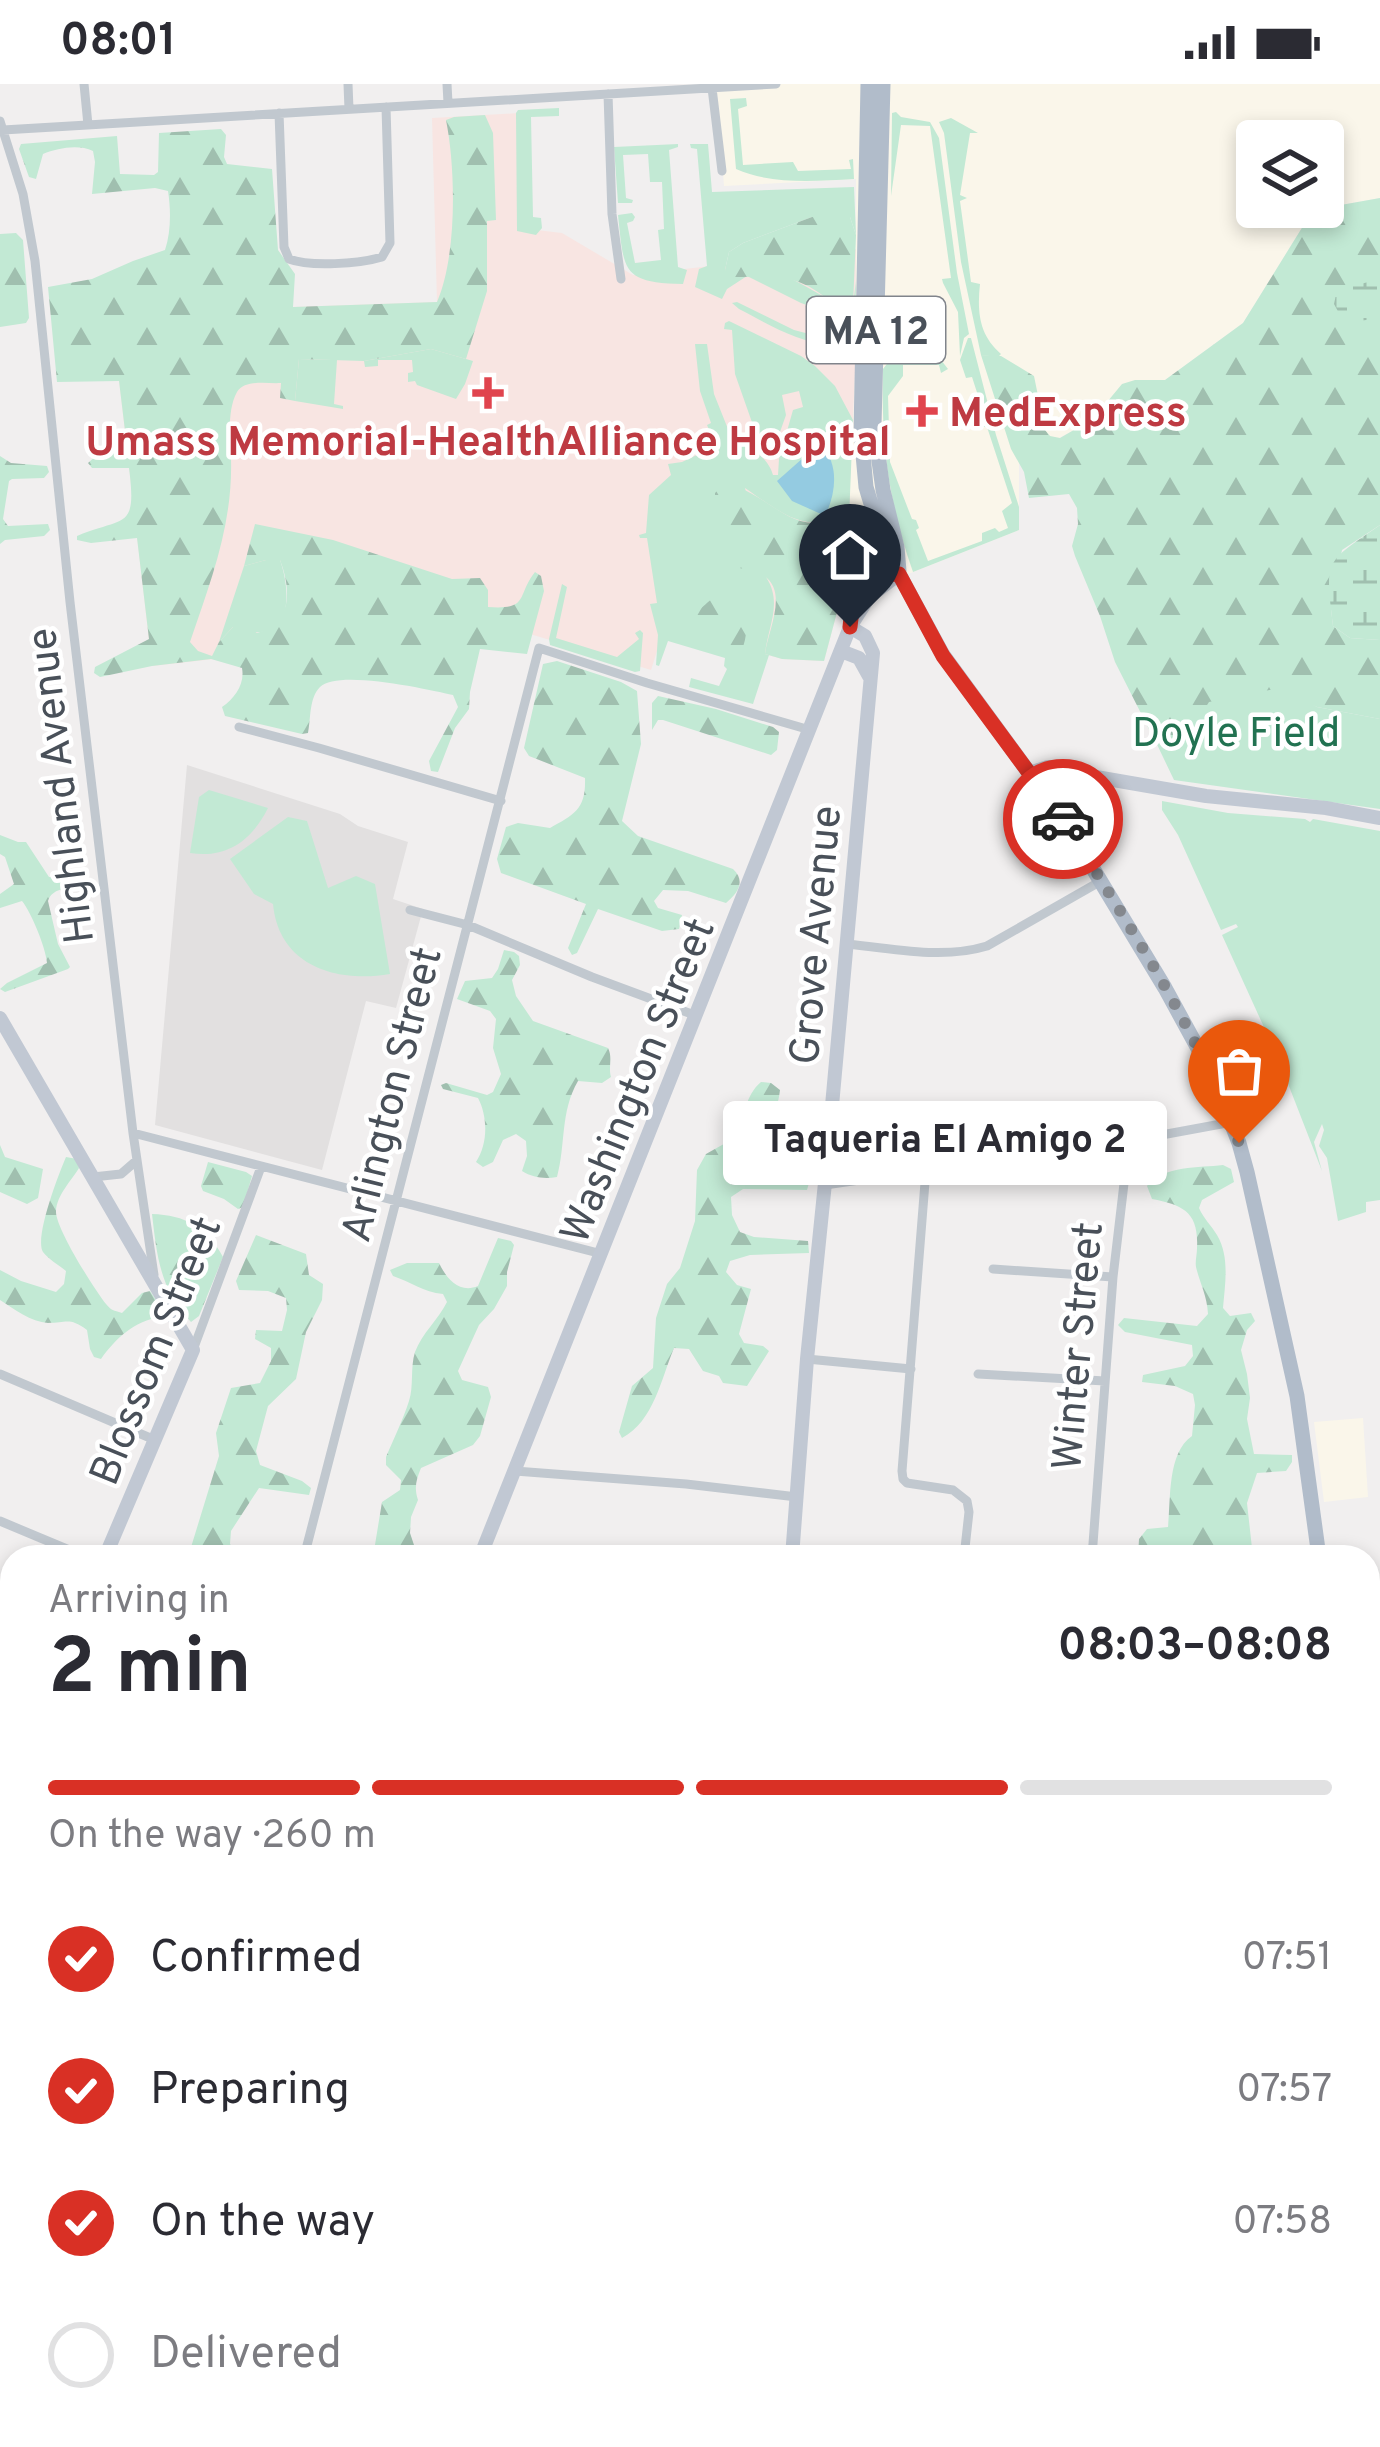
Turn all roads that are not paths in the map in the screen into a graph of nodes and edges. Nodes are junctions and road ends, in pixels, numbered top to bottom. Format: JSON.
{"nodes":[{"id":1,"x":84,"y":84,"type":"edge"},
{"id":2,"x":348,"y":84,"type":"edge"},
{"id":3,"x":447,"y":84,"type":"edge"},
{"id":4,"x":549,"y":84,"type":"edge"},
{"id":5,"x":776,"y":84,"type":"edge"},
{"id":6,"x":868,"y":84,"type":"edge"},
{"id":7,"x":883,"y":84,"type":"edge"},
{"id":8,"x":712,"y":88,"type":"junction"},
{"id":9,"x":608,"y":94,"type":"junction"},
{"id":10,"x":550,"y":98,"type":"junction"},
{"id":11,"x":448,"y":104,"type":"junction"},
{"id":12,"x":386,"y":107,"type":"junction"},
{"id":13,"x":349,"y":109,"type":"junction"},
{"id":14,"x":279,"y":113,"type":"junction"},
{"id":15,"x":88,"y":125,"type":"junction"},
{"id":16,"x":1,"y":126,"type":"edge"},
{"id":17,"x":722,"y":171,"type":"dead end"},
{"id":18,"x":621,"y":279,"type":"dead end"},
{"id":19,"x":899,"y":574,"type":"junction"},
{"id":20,"x":850,"y":627,"type":"junction"},
{"id":21,"x":841,"y":650,"type":"junction"},
{"id":22,"x":869,"y":676,"type":"junction"},
{"id":23,"x":238,"y":728,"type":"dead end"},
{"id":24,"x":810,"y":730,"type":"junction"},
{"id":25,"x":1029,"y":773,"type":"junction"},
{"id":26,"x":1096,"y":777,"type":"junction"},
{"id":27,"x":1044,"y":793,"type":"junction"},
{"id":28,"x":501,"y":801,"type":"junction"},
{"id":29,"x":1380,"y":818,"type":"edge"},
{"id":30,"x":1101,"y":880,"type":"junction"},
{"id":31,"x":410,"y":910,"type":"dead end"},
{"id":32,"x":468,"y":925,"type":"junction"},
{"id":33,"x":846,"y":944,"type":"junction"},
{"id":34,"x":697,"y":1016,"type":"junction"},
{"id":35,"x":0,"y":1018,"type":"edge"},
{"id":36,"x":1232,"y":1122,"type":"junction"},
{"id":37,"x":133,"y":1133,"type":"junction"},
{"id":38,"x":1129,"y":1141,"type":"junction"},
{"id":39,"x":136,"y":1161,"type":"junction"},
{"id":40,"x":262,"y":1167,"type":"junction"},
{"id":41,"x":926,"y":1170,"type":"junction"},
{"id":42,"x":93,"y":1177,"type":"junction"},
{"id":43,"x":825,"y":1185,"type":"junction"},
{"id":44,"x":397,"y":1202,"type":"junction"},
{"id":45,"x":602,"y":1254,"type":"junction"},
{"id":46,"x":993,"y":1269,"type":"dead end"},
{"id":47,"x":1113,"y":1276,"type":"junction"},
{"id":48,"x":157,"y":1286,"type":"junction"},
{"id":49,"x":194,"y":1349,"type":"junction"},
{"id":50,"x":807,"y":1359,"type":"junction"},
{"id":51,"x":911,"y":1369,"type":"junction"},
{"id":52,"x":0,"y":1374,"type":"edge"},
{"id":53,"x":978,"y":1374,"type":"dead end"},
{"id":54,"x":1105,"y":1381,"type":"junction"},
{"id":55,"x":155,"y":1440,"type":"junction"},
{"id":56,"x":515,"y":1471,"type":"junction"},
{"id":57,"x":797,"y":1497,"type":"junction"},
{"id":58,"x":0,"y":1521,"type":"edge"},
{"id":59,"x":57,"y":1545,"type":"edge"},
{"id":60,"x":109,"y":1545,"type":"edge"},
{"id":61,"x":307,"y":1545,"type":"edge"},
{"id":62,"x":489,"y":1545,"type":"edge"},
{"id":63,"x":793,"y":1545,"type":"edge"},
{"id":64,"x":965,"y":1545,"type":"edge"},
{"id":65,"x":1093,"y":1545,"type":"edge"},
{"id":66,"x":1317,"y":1545,"type":"edge"}],
"edges":[{"from":1,"to":15,"type":"street"},
{"from":2,"to":13,"type":"street"},
{"from":3,"to":11,"type":"street"},
{"from":4,"to":10,"type":"street"},
{"from":5,"to":8,"type":"street"},
{"from":6,"to":19,"type":"main road","number":"MA 12"},
{"from":7,"to":19,"type":"main road","number":"MA 12"},
{"from":8,"to":9,"type":"street"},
{"from":8,"to":17,"type":"street"},
{"from":9,"to":10,"type":"street"},
{"from":9,"to":18,"type":"street"},
{"from":10,"to":11,"type":"street"},
{"from":11,"to":12,"type":"street"},
{"from":12,"to":13,"type":"street"},
{"from":12,"to":14,"type":"street"},
{"from":13,"to":14,"type":"street"},
{"from":14,"to":15,"type":"street"},
{"from":15,"to":16,"type":"street"},
{"from":16,"to":37,"type":"street","name":"Highland Avenue"},
{"from":19,"to":20,"type":"street","name":"Washington Street"},
{"from":19,"to":25,"type":"main road","number":"MA 12"},
{"from":20,"to":21,"type":"street","name":"Washington Street"},
{"from":20,"to":22,"type":"street","name":"Grove Avenue"},
{"from":21,"to":22,"type":"street"},
{"from":21,"to":24,"type":"street","name":"Washington Street"},
{"from":22,"to":33,"type":"street","name":"Grove Avenue"},
{"from":23,"to":28,"type":"street"},
{"from":24,"to":28,"type":"street","name":"Arlington Street"},
{"from":24,"to":34,"type":"street","name":"Washington Street"},
{"from":25,"to":26,"type":"street"},
{"from":25,"to":27,"type":"main road","number":"MA 12"},
{"from":26,"to":27,"type":"street"},
{"from":26,"to":29,"type":"street"},
{"from":27,"to":30,"type":"main road","number":"MA 12"},
{"from":28,"to":32,"type":"street","name":"Arlington Street"},
{"from":30,"to":33,"type":"street"},
{"from":30,"to":36,"type":"main road","number":"MA 12"},
{"from":31,"to":32,"type":"street"},
{"from":32,"to":34,"type":"street"},
{"from":32,"to":44,"type":"street","name":"Arlington Street"},
{"from":33,"to":43,"type":"street","name":"Grove Avenue"},
{"from":34,"to":45,"type":"street","name":"Washington Street"},
{"from":35,"to":42,"type":"street"},
{"from":36,"to":38,"type":"street"},
{"from":36,"to":66,"type":"main road","number":"MA 12"},
{"from":37,"to":39,"type":"street","name":"Highland Avenue"},
{"from":37,"to":40,"type":"street"},
{"from":38,"to":41,"type":"street"},
{"from":38,"to":47,"type":"street","name":"Winter Street"},
{"from":39,"to":42,"type":"street"},
{"from":39,"to":48,"type":"street","name":"Highland Avenue"},
{"from":40,"to":44,"type":"street"},
{"from":40,"to":49,"type":"street","name":"Blossom Street"},
{"from":41,"to":43,"type":"street"},
{"from":41,"to":51,"type":"street"},
{"from":42,"to":48,"type":"street"},
{"from":43,"to":50,"type":"street","name":"Grove Avenue"},
{"from":44,"to":45,"type":"street"},
{"from":44,"to":61,"type":"street","name":"Arlington Street"},
{"from":45,"to":56,"type":"street","name":"Washington Street"},
{"from":46,"to":47,"type":"street"},
{"from":47,"to":54,"type":"street","name":"Winter Street"},
{"from":48,"to":49,"type":"street"},
{"from":49,"to":55,"type":"street","name":"Blossom Street"},
{"from":50,"to":51,"type":"street"},
{"from":50,"to":57,"type":"street","name":"Grove Avenue"},
{"from":51,"to":64,"type":"street"},
{"from":52,"to":55,"type":"street"},
{"from":53,"to":54,"type":"street"},
{"from":54,"to":65,"type":"street","name":"Winter Street"},
{"from":55,"to":60,"type":"street","name":"Blossom Street"},
{"from":56,"to":57,"type":"street"},
{"from":56,"to":62,"type":"street","name":"Washington Street"},
{"from":57,"to":63,"type":"street","name":"Grove Avenue"},
{"from":58,"to":59,"type":"street"}]}
